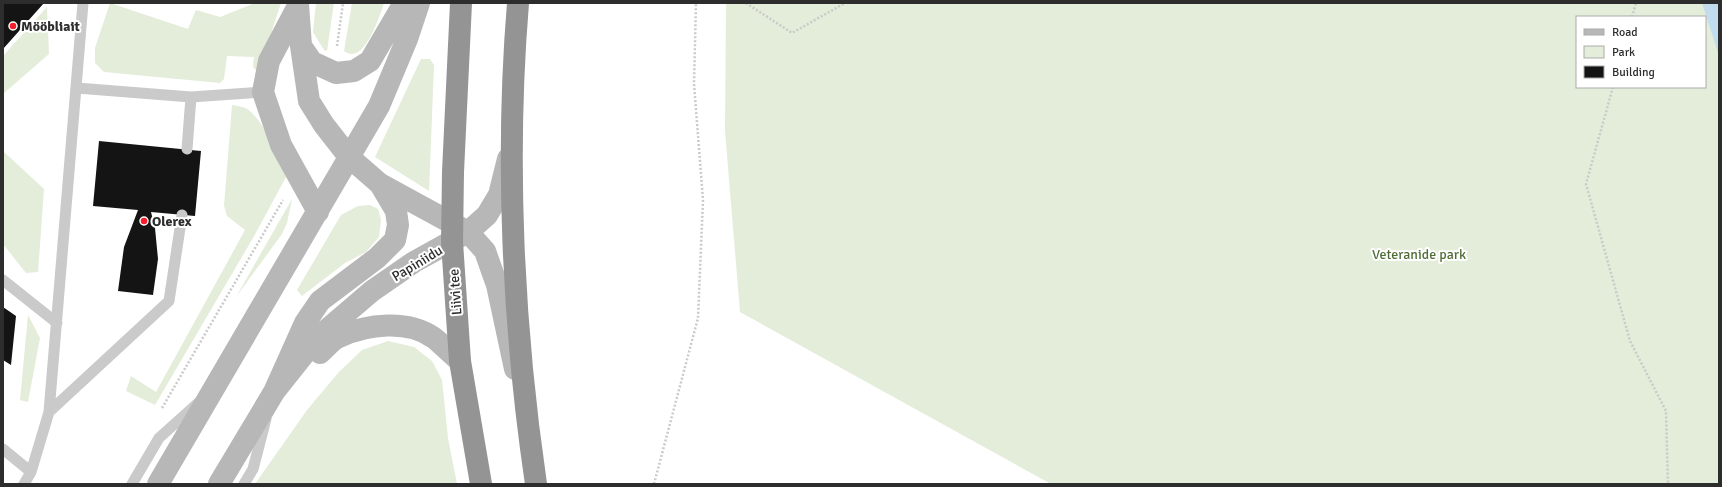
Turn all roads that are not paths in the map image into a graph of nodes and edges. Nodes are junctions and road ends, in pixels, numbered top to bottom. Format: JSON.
{"nodes":[{"id":1,"x":83,"y":3,"type":"edge"},
{"id":2,"x":404,"y":3,"type":"edge"},
{"id":3,"x":419,"y":3,"type":"edge"},
{"id":4,"x":461,"y":3,"type":"edge"},
{"id":5,"x":518,"y":3,"type":"edge"},
{"id":6,"x":299,"y":4,"type":"edge"},
{"id":7,"x":301,"y":46,"type":"junction"},
{"id":8,"x":77,"y":88,"type":"junction"},
{"id":9,"x":263,"y":92,"type":"junction"},
{"id":10,"x":191,"y":97,"type":"junction"},
{"id":11,"x":512,"y":142,"type":"junction"},
{"id":12,"x":187,"y":149,"type":"dead end"},
{"id":13,"x":349,"y":157,"type":"junction"},
{"id":14,"x":380,"y":184,"type":"junction"},
{"id":15,"x":318,"y":212,"type":"junction"},
{"id":16,"x":182,"y":214,"type":"dead end"},
{"id":17,"x":458,"y":232,"type":"junction"},
{"id":18,"x":3,"y":280,"type":"edge"},
{"id":19,"x":57,"y":323,"type":"junction"},
{"id":20,"x":460,"y":361,"type":"junction"},
{"id":21,"x":216,"y":386,"type":"junction"},
{"id":22,"x":274,"y":392,"type":"junction"},
{"id":23,"x":49,"y":412,"type":"junction"},
{"id":24,"x":527,"y":425,"type":"junction"},
{"id":25,"x":3,"y":449,"type":"edge"},
{"id":26,"x":31,"y":472,"type":"junction"},
{"id":27,"x":24,"y":484,"type":"edge"},
{"id":28,"x":132,"y":484,"type":"edge"},
{"id":29,"x":158,"y":484,"type":"edge"},
{"id":30,"x":219,"y":484,"type":"edge"},
{"id":31,"x":244,"y":484,"type":"edge"},
{"id":32,"x":481,"y":484,"type":"edge"},
{"id":33,"x":536,"y":484,"type":"edge"}],
"edges":[{"from":1,"to":8,"type":"lane"},
{"from":2,"to":7,"type":"main road"},
{"from":3,"to":13,"type":"main road"},
{"from":4,"to":17,"type":"highway","name":"Liivi tee"},
{"from":5,"to":11,"type":"highway","name":"Papiniidu"},
{"from":6,"to":7,"type":"main road"},
{"from":6,"to":9,"type":"main road"},
{"from":7,"to":13,"type":"main road"},
{"from":8,"to":10,"type":"lane"},
{"from":8,"to":19,"type":"lane"},
{"from":9,"to":10,"type":"lane"},
{"from":9,"to":15,"type":"main road"},
{"from":10,"to":12,"type":"lane"},
{"from":11,"to":17,"type":"main road","name":"Papiniidu"},
{"from":11,"to":24,"type":"highway"},
{"from":13,"to":14,"type":"main road"},
{"from":13,"to":15,"type":"main road"},
{"from":14,"to":17,"type":"main road"},
{"from":14,"to":22,"type":"main road"},
{"from":15,"to":21,"type":"main road"},
{"from":16,"to":23,"type":"lane"},
{"from":17,"to":20,"type":"highway","name":"Liivi tee"},
{"from":17,"to":22,"type":"main road","name":"Papiniidu"},
{"from":17,"to":24,"type":"main road"},
{"from":18,"to":19,"type":"lane"},
{"from":19,"to":23,"type":"lane"},
{"from":20,"to":22,"type":"main road"},
{"from":20,"to":32,"type":"highway","name":"Liivi tee"},
{"from":21,"to":28,"type":"lane"},
{"from":21,"to":29,"type":"main road"},
{"from":22,"to":30,"type":"main road","name":"Papiniidu"},
{"from":22,"to":31,"type":"lane"},
{"from":23,"to":26,"type":"lane"},
{"from":24,"to":33,"type":"highway"},
{"from":25,"to":26,"type":"lane"},
{"from":26,"to":27,"type":"lane"}]}
